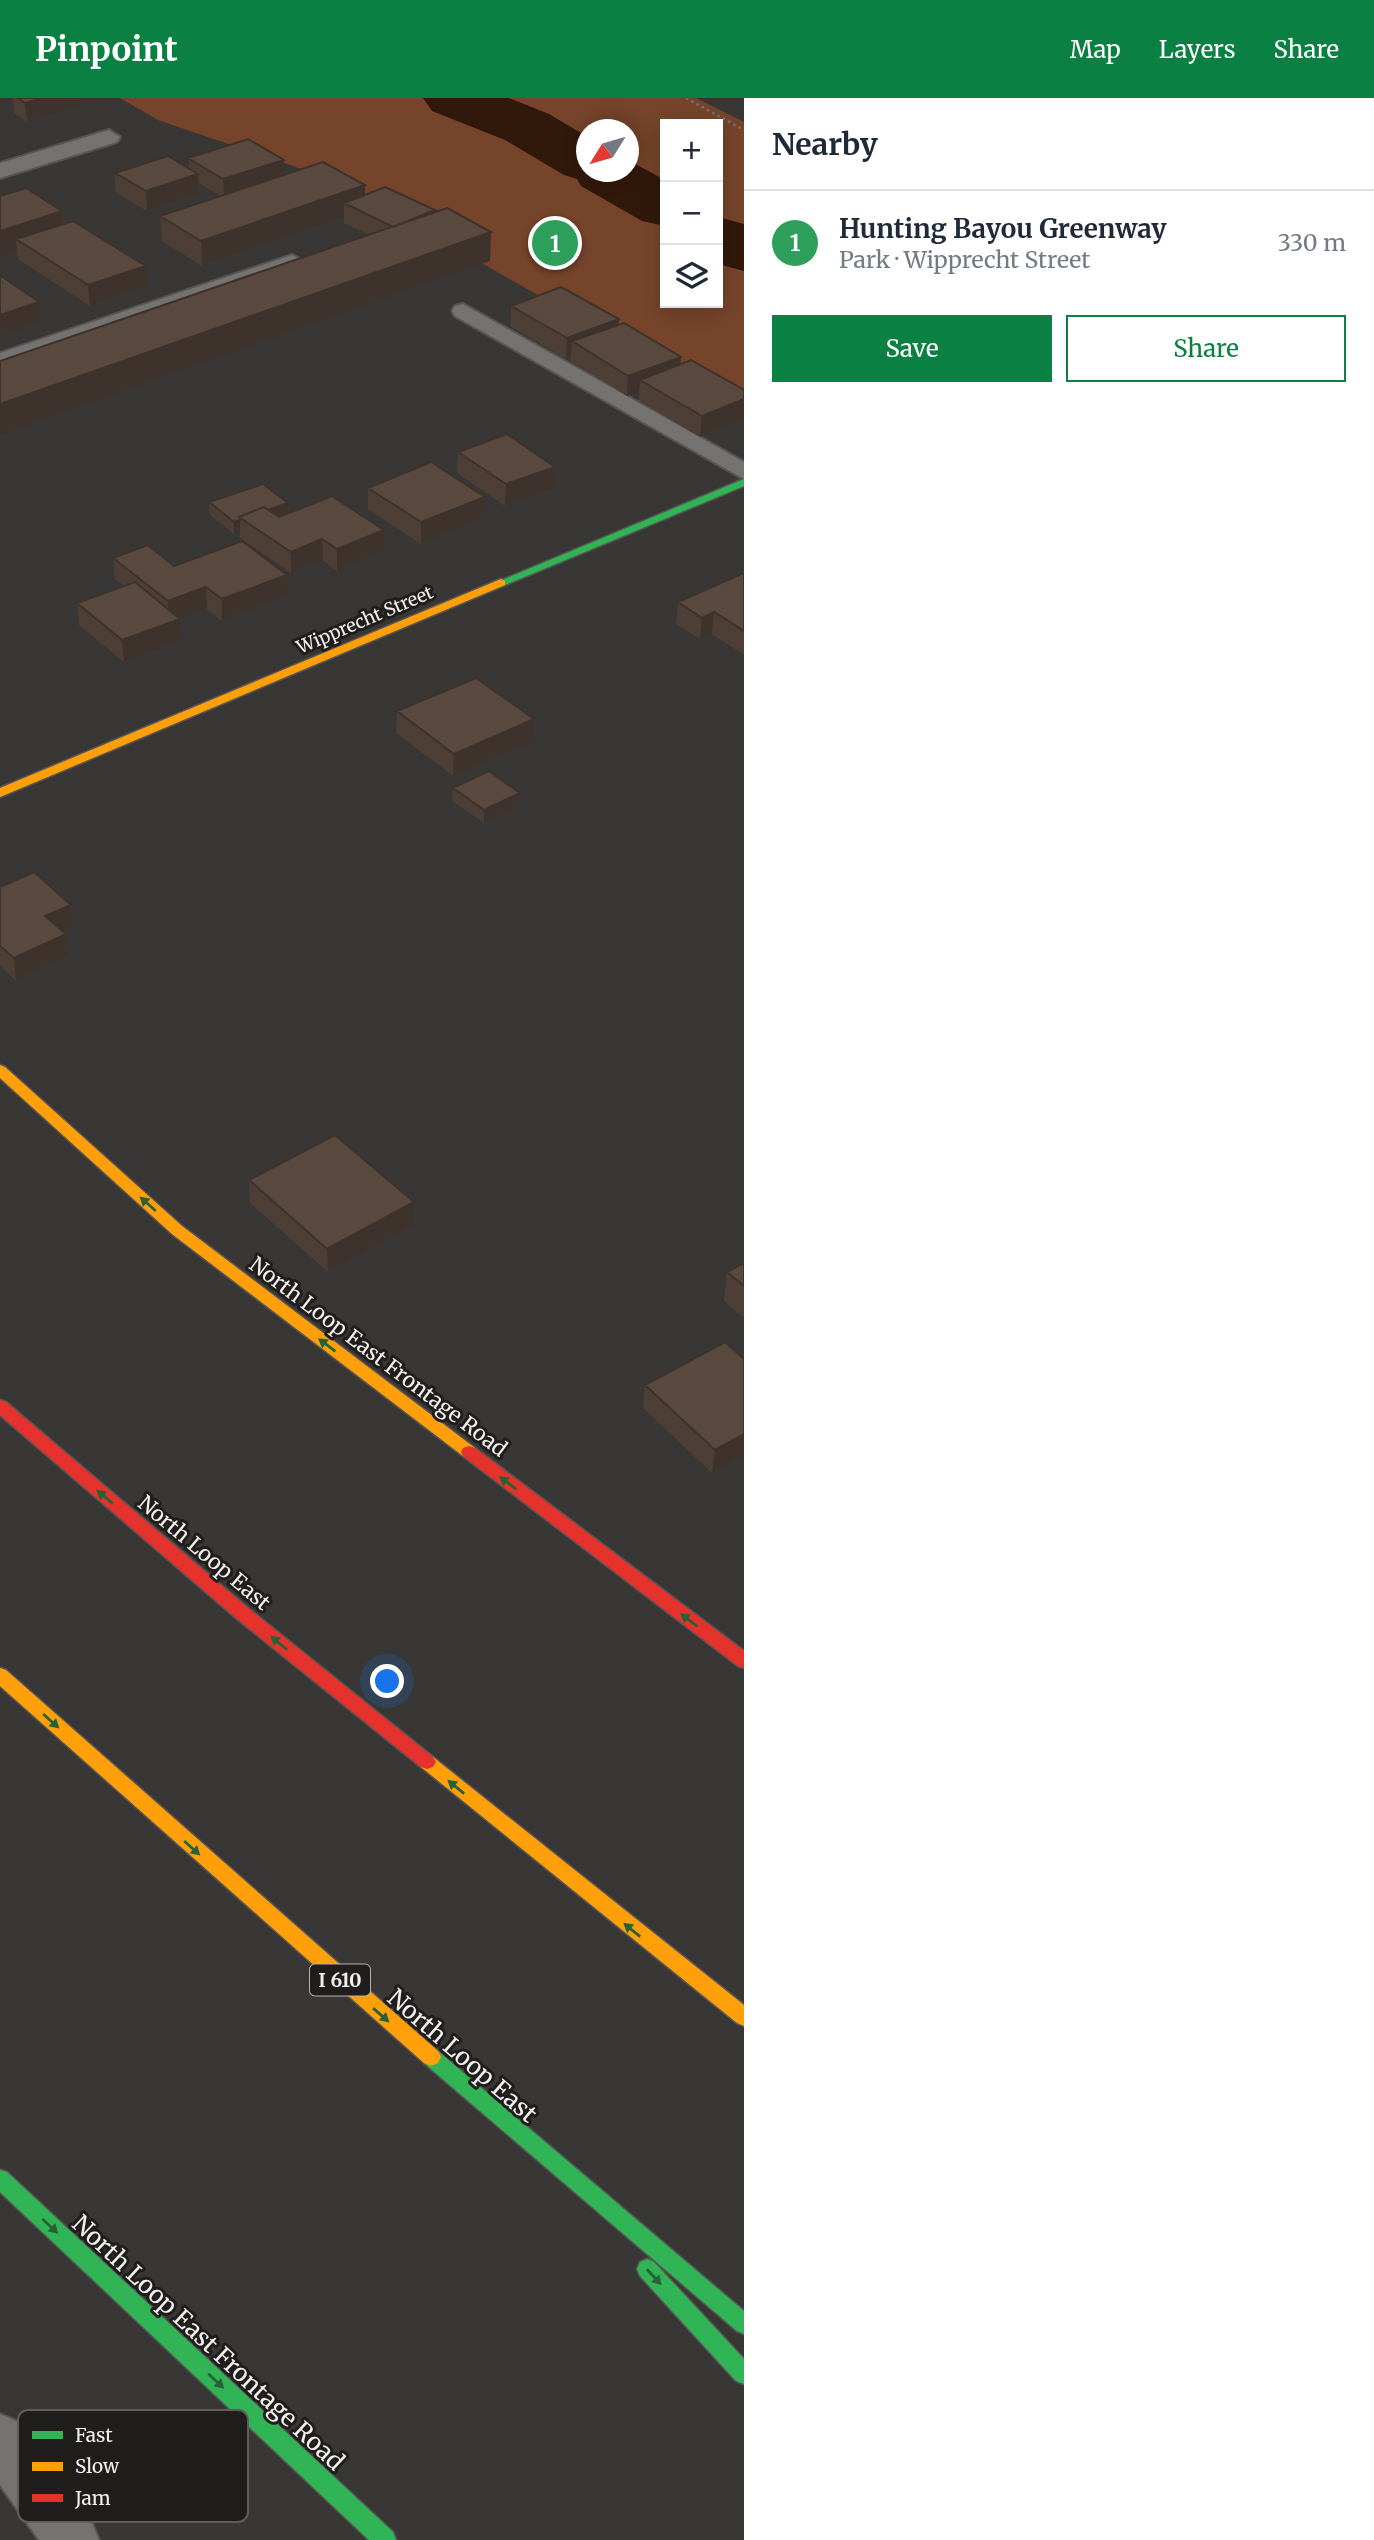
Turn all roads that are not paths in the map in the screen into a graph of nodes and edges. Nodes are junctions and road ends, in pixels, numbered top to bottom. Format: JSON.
{"nodes":[{"id":1,"x":109,"y":137,"type":"dead end"},
{"id":2,"x":0,"y":171,"type":"edge"},
{"id":3,"x":304,"y":257,"type":"edge"},
{"id":4,"x":463,"y":311,"type":"dead end"},
{"id":5,"x":0,"y":360,"type":"edge"},
{"id":6,"x":744,"y":472,"type":"edge"},
{"id":7,"x":744,"y":482,"type":"edge"},
{"id":8,"x":0,"y":793,"type":"edge"},
{"id":9,"x":0,"y":1070,"type":"edge"},
{"id":10,"x":0,"y":1406,"type":"edge"},
{"id":11,"x":737,"y":1646,"type":"edge"},
{"id":12,"x":0,"y":1675,"type":"edge"},
{"id":13,"x":652,"y":1946,"type":"junction"},
{"id":14,"x":744,"y":2005,"type":"edge"},
{"id":15,"x":744,"y":2017,"type":"edge"},
{"id":16,"x":542,"y":2154,"type":"junction"},
{"id":17,"x":0,"y":2179,"type":"edge"},
{"id":18,"x":744,"y":2324,"type":"edge"},
{"id":19,"x":744,"y":2374,"type":"edge"},
{"id":20,"x":246,"y":2410,"type":"edge"},
{"id":21,"x":248,"y":2412,"type":"edge"},
{"id":22,"x":0,"y":2440,"type":"edge"},
{"id":23,"x":18,"y":2465,"type":"edge"},
{"id":24,"x":59,"y":2522,"type":"edge"},
{"id":25,"x":72,"y":2540,"type":"edge"},
{"id":26,"x":385,"y":2540,"type":"edge"}],
"edges":[{"from":1,"to":2,"type":"street"},
{"from":3,"to":5,"type":"lane"},
{"from":4,"to":6,"type":"lane"},
{"from":7,"to":8,"type":"main road","name":"Wipprecht Street"},
{"from":11,"to":9,"type":"main road","name":"North Loop East Frontage Road","one_way":true},
{"from":13,"to":10,"type":"main road","name":"North Loop East","one_way":true},
{"from":12,"to":16,"type":"main road","name":"North Loop East","number":"I 610","one_way":true},
{"from":13,"to":14,"type":"main road"},
{"from":13,"to":15,"type":"main road","name":"North Loop East"},
{"from":16,"to":18,"type":"main road","name":"North Loop East","number":"I 610"},
{"from":16,"to":19,"type":"main road","one_way":true},
{"from":17,"to":20,"type":"main road","name":"North Loop East Frontage Road","one_way":true},
{"from":21,"to":26,"type":"main road","name":"North Loop East Frontage Road","one_way":true},
{"from":22,"to":23,"type":"street"},
{"from":24,"to":25,"type":"street"}]}
